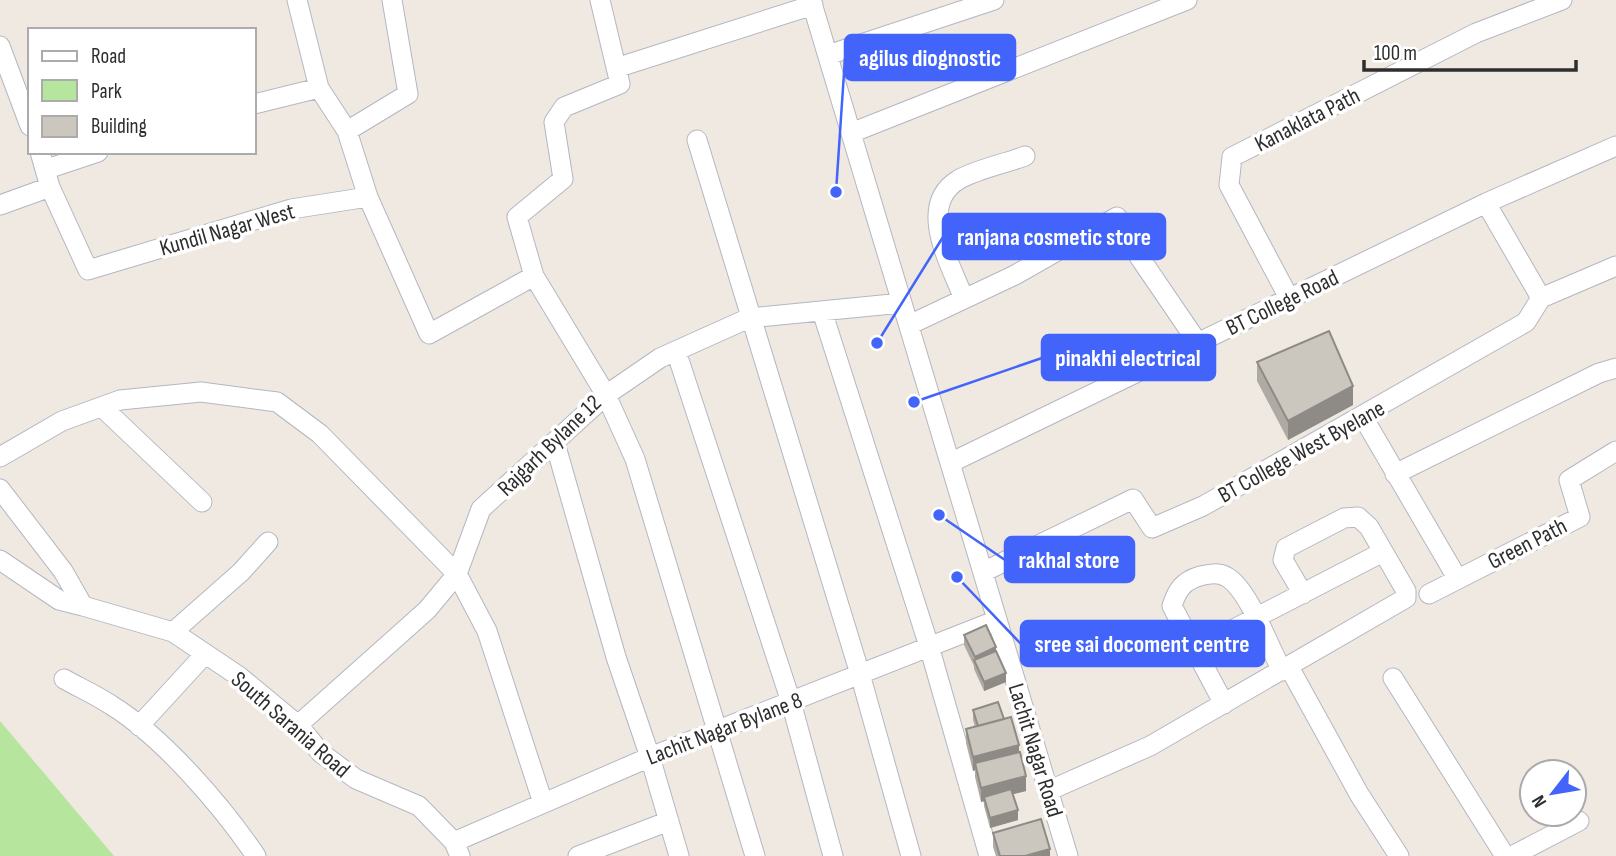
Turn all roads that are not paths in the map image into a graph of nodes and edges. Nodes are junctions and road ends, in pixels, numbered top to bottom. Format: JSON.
{"nodes":[{"id":1,"x":297,"y":0,"type":"edge"},
{"id":2,"x":392,"y":0,"type":"edge"},
{"id":3,"x":600,"y":0,"type":"edge"},
{"id":4,"x":994,"y":0,"type":"edge"},
{"id":5,"x":1187,"y":0,"type":"edge"},
{"id":6,"x":1562,"y":0,"type":"edge"},
{"id":7,"x":812,"y":3,"type":"edge"},
{"id":8,"x":0,"y":46,"type":"edge"},
{"id":9,"x":828,"y":55,"type":"junction"},
{"id":10,"x":616,"y":68,"type":"junction"},
{"id":11,"x":318,"y":88,"type":"junction"},
{"id":12,"x":256,"y":104,"type":"edge"},
{"id":13,"x":28,"y":121,"type":"edge"},
{"id":14,"x":347,"y":131,"type":"junction"},
{"id":15,"x":851,"y":133,"type":"junction"},
{"id":16,"x":696,"y":140,"type":"dead end"},
{"id":17,"x":1616,"y":146,"type":"edge"},
{"id":18,"x":92,"y":154,"type":"edge"},
{"id":19,"x":1025,"y":156,"type":"dead end"},
{"id":20,"x":46,"y":170,"type":"edge"},
{"id":21,"x":368,"y":197,"type":"junction"},
{"id":22,"x":1486,"y":203,"type":"junction"},
{"id":23,"x":0,"y":205,"type":"edge"},
{"id":24,"x":1616,"y":266,"type":"edge"},
{"id":25,"x":534,"y":276,"type":"junction"},
{"id":26,"x":1289,"y":298,"type":"junction"},
{"id":27,"x":1541,"y":298,"type":"junction"},
{"id":28,"x":964,"y":299,"type":"junction"},
{"id":29,"x":902,"y":303,"type":"junction"},
{"id":30,"x":822,"y":311,"type":"junction"},
{"id":31,"x":749,"y":318,"type":"junction"},
{"id":32,"x":909,"y":326,"type":"junction"},
{"id":33,"x":1198,"y":343,"type":"junction"},
{"id":34,"x":676,"y":351,"type":"junction"},
{"id":35,"x":1616,"y":368,"type":"edge"},
{"id":36,"x":606,"y":395,"type":"junction"},
{"id":37,"x":102,"y":407,"type":"junction"},
{"id":38,"x":1363,"y":417,"type":"junction"},
{"id":39,"x":555,"y":443,"type":"junction"},
{"id":40,"x":1616,"y":452,"type":"edge"},
{"id":41,"x":0,"y":457,"type":"edge"},
{"id":42,"x":950,"y":463,"type":"junction"},
{"id":43,"x":1395,"y":474,"type":"junction"},
{"id":44,"x":0,"y":489,"type":"edge"},
{"id":45,"x":202,"y":502,"type":"dead end"},
{"id":46,"x":268,"y":542,"type":"dead end"},
{"id":47,"x":1383,"y":552,"type":"junction"},
{"id":48,"x":0,"y":560,"type":"edge"},
{"id":49,"x":983,"y":572,"type":"junction"},
{"id":50,"x":457,"y":574,"type":"junction"},
{"id":51,"x":1457,"y":578,"type":"junction"},
{"id":52,"x":1303,"y":594,"type":"junction"},
{"id":53,"x":1429,"y":594,"type":"dead end"},
{"id":54,"x":83,"y":606,"type":"junction"},
{"id":55,"x":1255,"y":618,"type":"junction"},
{"id":56,"x":997,"y":620,"type":"junction"},
{"id":57,"x":173,"y":632,"type":"junction"},
{"id":58,"x":929,"y":646,"type":"junction"},
{"id":59,"x":1195,"y":649,"type":"junction"},
{"id":60,"x":205,"y":654,"type":"junction"},
{"id":61,"x":1285,"y":669,"type":"junction"},
{"id":62,"x":860,"y":674,"type":"junction"},
{"id":63,"x":1393,"y":678,"type":"dead end"},
{"id":64,"x":64,"y":679,"type":"dead end"},
{"id":65,"x":792,"y":702,"type":"junction"},
{"id":66,"x":1224,"y":704,"type":"junction"},
{"id":67,"x":298,"y":725,"type":"junction"},
{"id":68,"x":139,"y":726,"type":"junction"},
{"id":69,"x":719,"y":731,"type":"junction"},
{"id":70,"x":650,"y":757,"type":"junction"},
{"id":71,"x":1048,"y":792,"type":"junction"},
{"id":72,"x":543,"y":803,"type":"junction"},
{"id":73,"x":669,"y":821,"type":"junction"},
{"id":74,"x":1566,"y":828,"type":"edge"},
{"id":75,"x":454,"y":851,"type":"edge"},
{"id":76,"x":256,"y":856,"type":"edge"},
{"id":77,"x":578,"y":856,"type":"edge"},
{"id":78,"x":679,"y":856,"type":"edge"},
{"id":79,"x":755,"y":856,"type":"edge"},
{"id":80,"x":833,"y":856,"type":"edge"},
{"id":81,"x":911,"y":856,"type":"edge"},
{"id":82,"x":989,"y":856,"type":"edge"},
{"id":83,"x":1068,"y":856,"type":"edge"},
{"id":84,"x":1399,"y":856,"type":"edge"},
{"id":85,"x":1505,"y":856,"type":"edge"},
{"id":86,"x":1512,"y":856,"type":"edge"}],
"edges":[{"from":1,"to":11,"type":"street"},
{"from":2,"to":14,"type":"street"},
{"from":3,"to":10,"type":"street"},
{"from":4,"to":9,"type":"street"},
{"from":5,"to":15,"type":"street"},
{"from":6,"to":26,"type":"street","name":"Kanaklata Path"},
{"from":7,"to":9,"type":"street","name":"Lachit Nagar Road"},
{"from":7,"to":10,"type":"street"},
{"from":8,"to":13,"type":"street"},
{"from":9,"to":15,"type":"street","name":"Lachit Nagar Road"},
{"from":10,"to":25,"type":"street","name":"Rajgarh Bylane 12"},
{"from":11,"to":12,"type":"street"},
{"from":11,"to":14,"type":"street"},
{"from":14,"to":21,"type":"street"},
{"from":15,"to":29,"type":"street","name":"Lachit Nagar Road"},
{"from":16,"to":31,"type":"street"},
{"from":17,"to":22,"type":"street","name":"BT College Road"},
{"from":18,"to":20,"type":"street"},
{"from":19,"to":28,"type":"street"},
{"from":20,"to":21,"type":"street","name":"Kundil Nagar West"},
{"from":20,"to":23,"type":"street"},
{"from":21,"to":25,"type":"street"},
{"from":22,"to":26,"type":"street","name":"BT College Road"},
{"from":22,"to":27,"type":"street"},
{"from":24,"to":27,"type":"street","name":"BT College West Byelane"},
{"from":25,"to":36,"type":"street","name":"Rajgarh Bylane 12"},
{"from":26,"to":33,"type":"street","name":"BT College Road"},
{"from":27,"to":38,"type":"street","name":"BT College West Byelane"},
{"from":28,"to":32,"type":"street"},
{"from":28,"to":33,"type":"street"},
{"from":29,"to":30,"type":"street"},
{"from":29,"to":32,"type":"street","name":"Lachit Nagar Road"},
{"from":30,"to":31,"type":"street"},
{"from":30,"to":58,"type":"street"},
{"from":31,"to":34,"type":"street"},
{"from":31,"to":62,"type":"street"},
{"from":32,"to":42,"type":"street","name":"Lachit Nagar Road"},
{"from":33,"to":42,"type":"street","name":"BT College Road"},
{"from":34,"to":36,"type":"street"},
{"from":34,"to":65,"type":"street"},
{"from":35,"to":43,"type":"street"},
{"from":36,"to":39,"type":"street","name":"Rajgarh Bylane 12"},
{"from":36,"to":69,"type":"street"},
{"from":37,"to":41,"type":"street"},
{"from":37,"to":45,"type":"street"},
{"from":37,"to":50,"type":"street"},
{"from":38,"to":43,"type":"street"},
{"from":38,"to":49,"type":"street","name":"BT College West Byelane"},
{"from":39,"to":50,"type":"street","name":"Rajgarh Bylane 12"},
{"from":39,"to":70,"type":"street"},
{"from":40,"to":51,"type":"street","name":"Green Path"},
{"from":42,"to":49,"type":"street","name":"Lachit Nagar Road"},
{"from":43,"to":51,"type":"street"},
{"from":44,"to":54,"type":"street"},
{"from":46,"to":57,"type":"street"},
{"from":47,"to":52,"type":"street"},
{"from":47,"to":52,"type":"street"},
{"from":47,"to":61,"type":"street"},
{"from":48,"to":54,"type":"street","name":"South Sarania Road"},
{"from":49,"to":56,"type":"street","name":"Lachit Nagar Road"},
{"from":50,"to":67,"type":"street","name":"Rajgarh Bylane 12"},
{"from":50,"to":72,"type":"street"},
{"from":51,"to":53,"type":"street","name":"Green Path"},
{"from":52,"to":55,"type":"street"},
{"from":54,"to":57,"type":"street","name":"South Sarania Road"},
{"from":55,"to":59,"type":"street"},
{"from":55,"to":59,"type":"street"},
{"from":55,"to":61,"type":"street"},
{"from":56,"to":58,"type":"street","name":"Lachit Nagar Bylane 8"},
{"from":56,"to":71,"type":"street","name":"Lachit Nagar Road"},
{"from":57,"to":60,"type":"street","name":"South Sarania Road"},
{"from":58,"to":62,"type":"street","name":"Lachit Nagar Bylane 8"},
{"from":58,"to":82,"type":"street"},
{"from":59,"to":66,"type":"street"},
{"from":60,"to":67,"type":"street","name":"South Sarania Road"},
{"from":60,"to":68,"type":"street"},
{"from":61,"to":66,"type":"street"},
{"from":61,"to":84,"type":"street"},
{"from":62,"to":65,"type":"street","name":"Lachit Nagar Bylane 8"},
{"from":62,"to":81,"type":"street"},
{"from":63,"to":85,"type":"street"},
{"from":64,"to":68,"type":"street"},
{"from":65,"to":69,"type":"street","name":"Lachit Nagar Bylane 8"},
{"from":65,"to":80,"type":"street"},
{"from":66,"to":71,"type":"street"},
{"from":67,"to":75,"type":"street","name":"South Sarania Road"},
{"from":68,"to":76,"type":"street"},
{"from":69,"to":70,"type":"street","name":"Lachit Nagar Bylane 8"},
{"from":69,"to":79,"type":"street"},
{"from":70,"to":72,"type":"street","name":"Lachit Nagar Bylane 8"},
{"from":70,"to":73,"type":"street"},
{"from":71,"to":83,"type":"street","name":"Lachit Nagar Road"},
{"from":72,"to":75,"type":"street","name":"Lachit Nagar Bylane 8"},
{"from":73,"to":77,"type":"street"},
{"from":73,"to":78,"type":"street"},
{"from":74,"to":86,"type":"street"}]}
